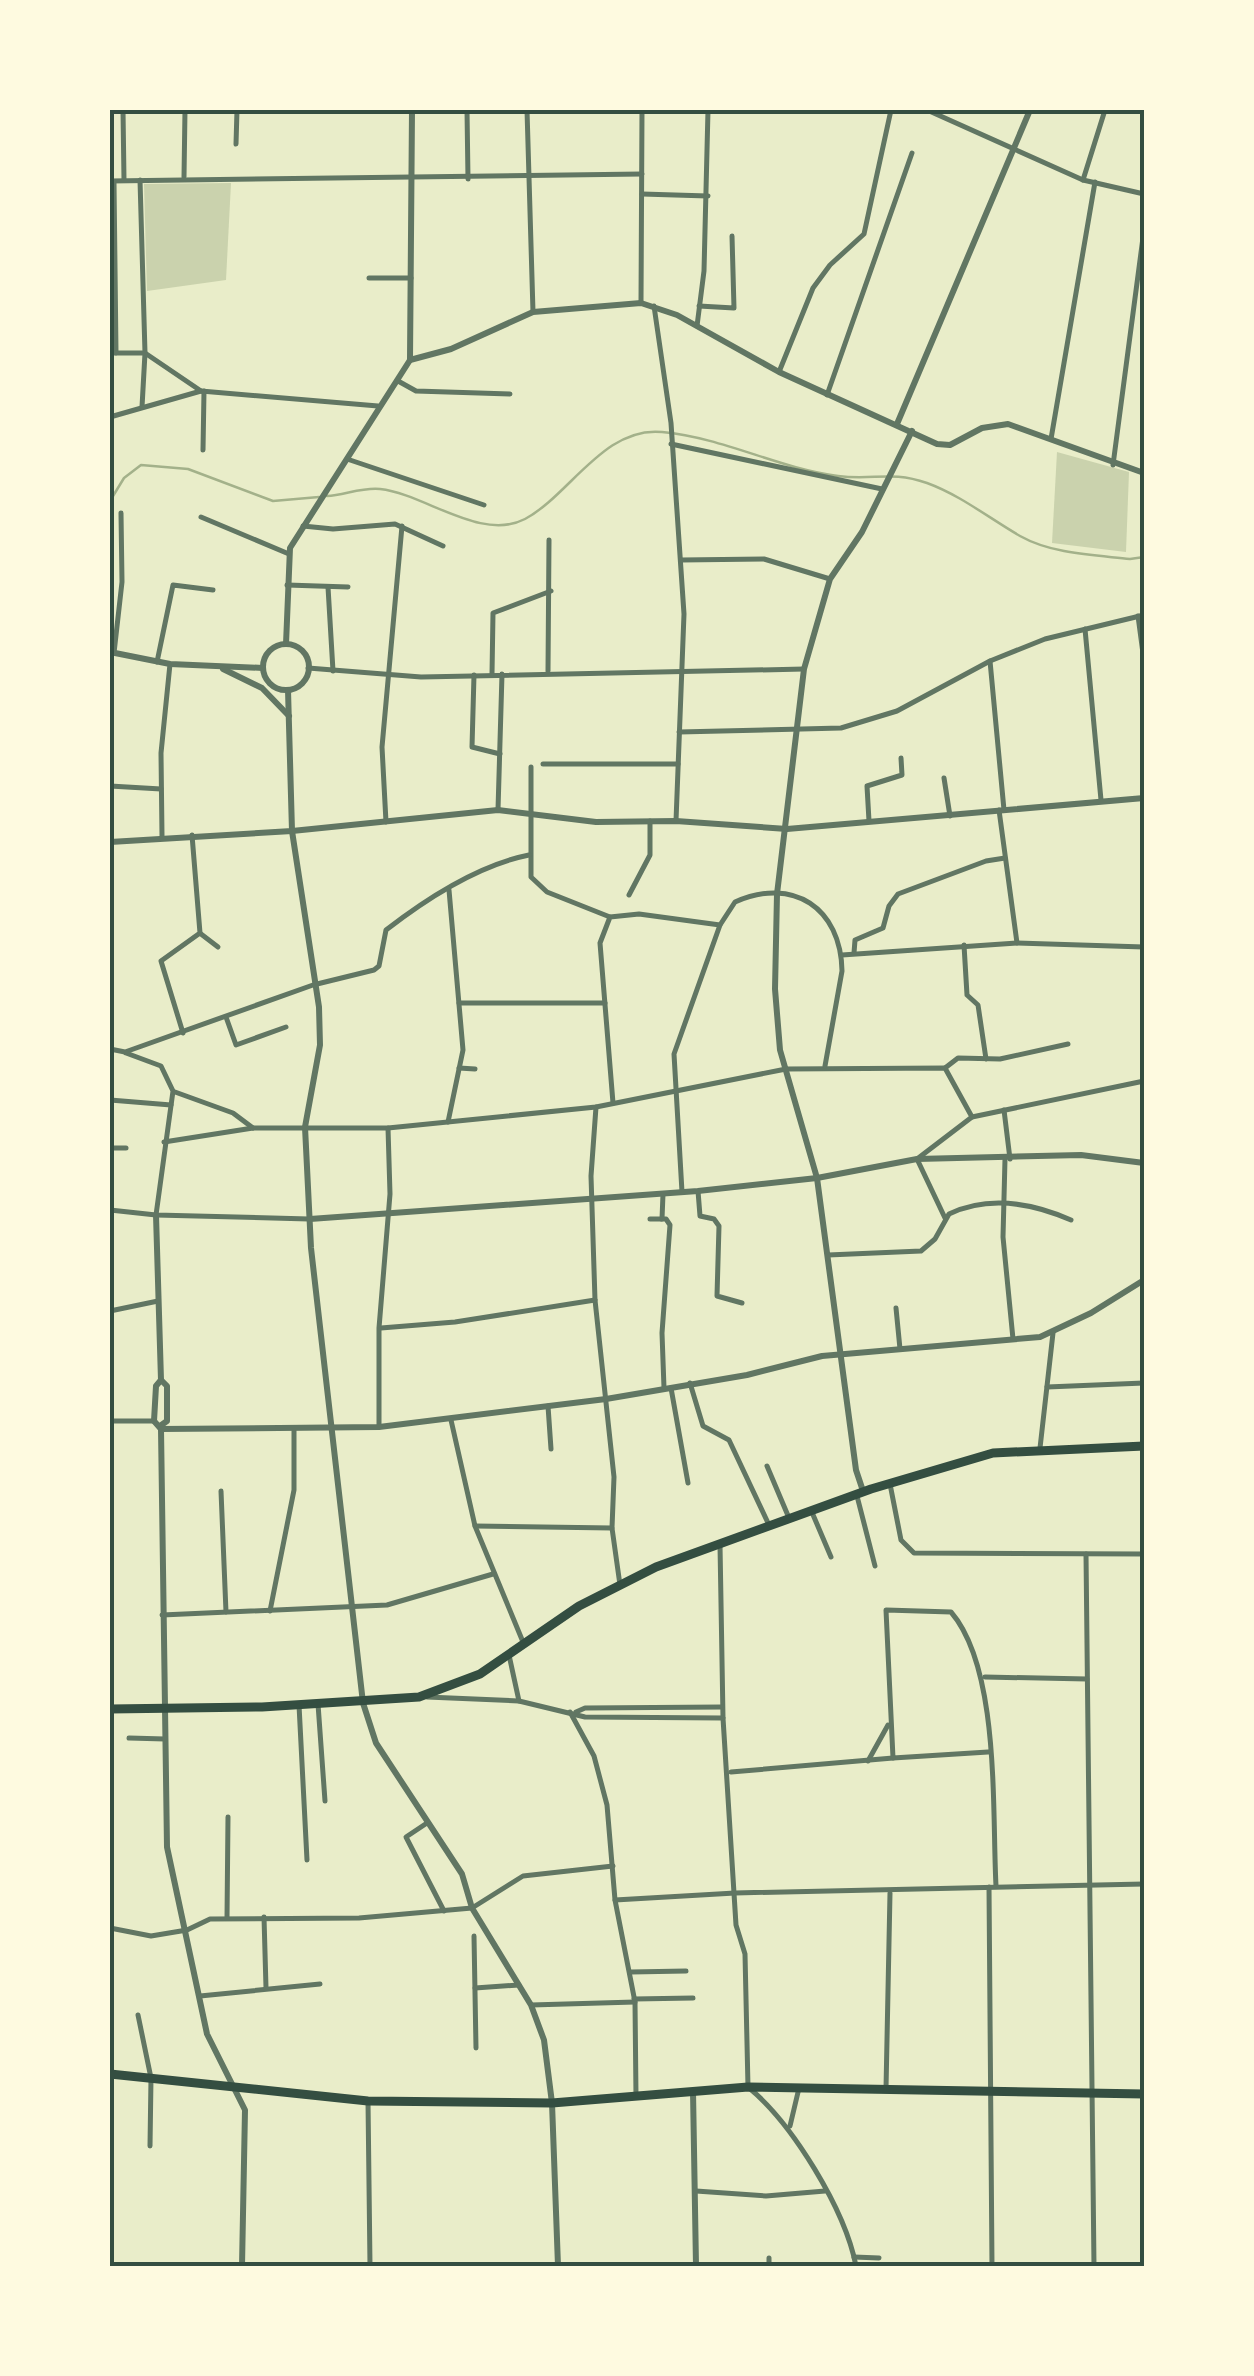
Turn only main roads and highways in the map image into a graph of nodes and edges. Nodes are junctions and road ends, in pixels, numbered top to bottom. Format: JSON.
{"nodes":[{"id":1,"x":1144,"y":1446,"type":"edge"},
{"id":2,"x":110,"y":1709,"type":"edge"},
{"id":3,"x":110,"y":2074,"type":"edge"},
{"id":4,"x":1144,"y":2094,"type":"edge"}],
"edges":[{"from":1,"to":2,"type":"highway"},
{"from":3,"to":4,"type":"highway"}]}
